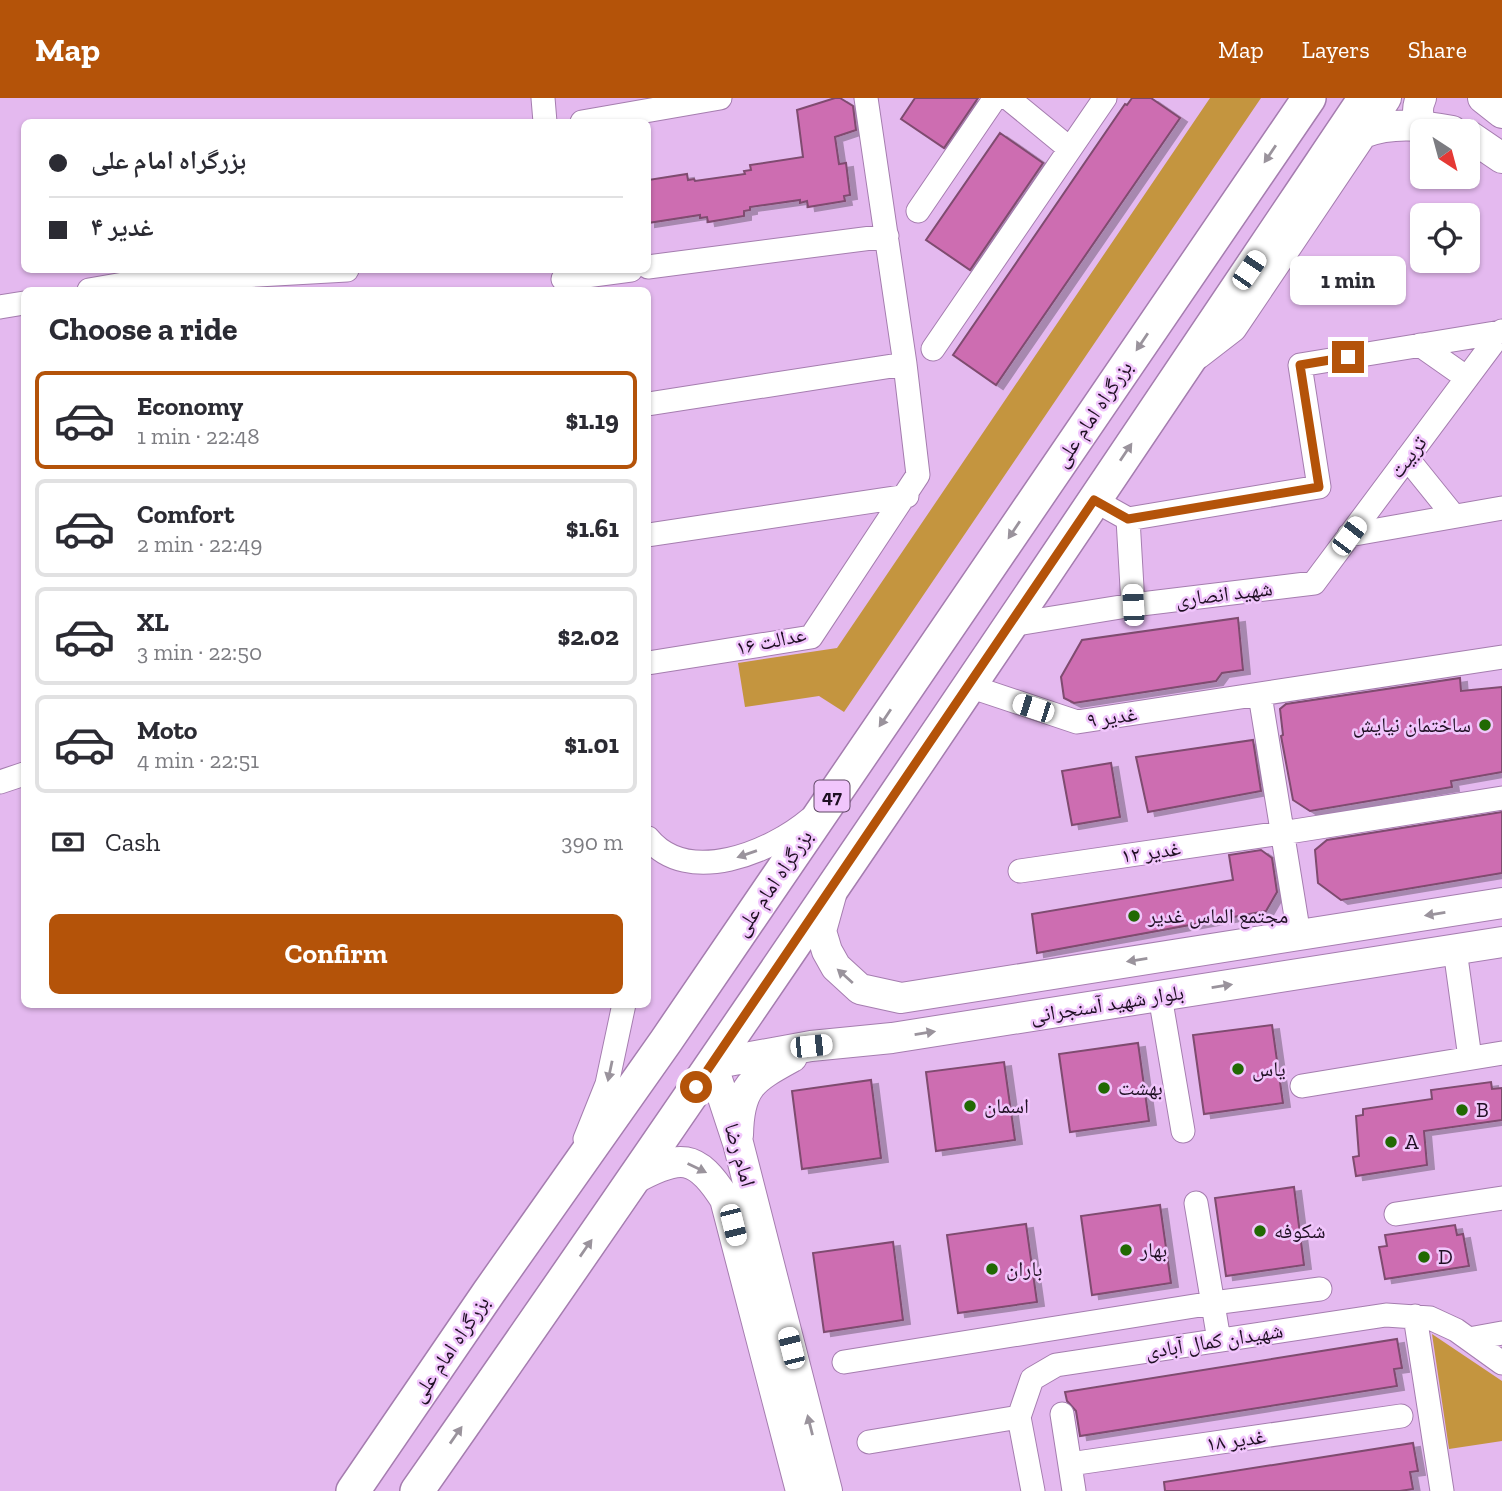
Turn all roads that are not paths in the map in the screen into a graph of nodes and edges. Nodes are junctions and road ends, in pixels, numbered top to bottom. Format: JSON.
{"nodes":[{"id":1,"x":542,"y":98,"type":"edge"},
{"id":2,"x":720,"y":98,"type":"edge"},
{"id":3,"x":866,"y":98,"type":"edge"},
{"id":4,"x":995,"y":98,"type":"edge"},
{"id":5,"x":1008,"y":98,"type":"edge"},
{"id":6,"x":1105,"y":98,"type":"edge"},
{"id":7,"x":1309,"y":98,"type":"edge"},
{"id":8,"x":1365,"y":98,"type":"edge"},
{"id":9,"x":1386,"y":98,"type":"edge"},
{"id":10,"x":1483,"y":98,"type":"edge"},
{"id":11,"x":1422,"y":112,"type":"edge"},
{"id":12,"x":1502,"y":113,"type":"edge"},
{"id":13,"x":545,"y":119,"type":"edge"},
{"id":14,"x":599,"y":119,"type":"edge"},
{"id":15,"x":1363,"y":133,"type":"junction"},
{"id":16,"x":1480,"y":143,"type":"edge"},
{"id":17,"x":1070,"y":149,"type":"junction"},
{"id":18,"x":1502,"y":158,"type":"edge"},
{"id":19,"x":918,"y":211,"type":"dead end"},
{"id":20,"x":887,"y":236,"type":"junction"},
{"id":21,"x":651,"y":267,"type":"edge"},
{"id":22,"x":294,"y":273,"type":"edge"},
{"id":23,"x":611,"y":273,"type":"edge"},
{"id":24,"x":563,"y":280,"type":"edge"},
{"id":25,"x":106,"y":287,"type":"edge"},
{"id":26,"x":21,"y":304,"type":"edge"},
{"id":27,"x":0,"y":307,"type":"edge"},
{"id":28,"x":1502,"y":332,"type":"edge"},
{"id":29,"x":1420,"y":345,"type":"junction"},
{"id":30,"x":933,"y":349,"type":"dead end"},
{"id":31,"x":1188,"y":360,"type":"junction"},
{"id":32,"x":905,"y":364,"type":"junction"},
{"id":33,"x":1467,"y":378,"type":"junction"},
{"id":34,"x":651,"y":404,"type":"edge"},
{"id":35,"x":1407,"y":458,"type":"junction"},
{"id":36,"x":907,"y":496,"type":"junction"},
{"id":37,"x":1094,"y":500,"type":"junction"},
{"id":38,"x":1502,"y":508,"type":"edge"},
{"id":39,"x":1453,"y":515,"type":"junction"},
{"id":40,"x":1128,"y":519,"type":"junction"},
{"id":41,"x":651,"y":535,"type":"edge"},
{"id":42,"x":1349,"y":536,"type":"junction"},
{"id":43,"x":1314,"y":583,"type":"joint"},
{"id":44,"x":1133,"y":605,"type":"junction"},
{"id":45,"x":1010,"y":625,"type":"junction"},
{"id":46,"x":1502,"y":657,"type":"edge"},
{"id":47,"x":651,"y":663,"type":"edge"},
{"id":48,"x":969,"y":686,"type":"junction"},
{"id":49,"x":1260,"y":695,"type":"junction"},
{"id":50,"x":21,"y":775,"type":"edge"},
{"id":51,"x":0,"y":782,"type":"edge"},
{"id":52,"x":1502,"y":798,"type":"edge"},
{"id":53,"x":825,"y":806,"type":"junction"},
{"id":54,"x":1282,"y":833,"type":"junction"},
{"id":55,"x":651,"y":842,"type":"edge"},
{"id":56,"x":1020,"y":871,"type":"dead end"},
{"id":57,"x":832,"y":888,"type":"junction"},
{"id":58,"x":1502,"y":903,"type":"edge"},
{"id":59,"x":1299,"y":935,"type":"junction"},
{"id":60,"x":1502,"y":942,"type":"edge"},
{"id":61,"x":1455,"y":950,"type":"junction"},
{"id":62,"x":1160,"y":996,"type":"junction"},
{"id":63,"x":901,"y":998,"type":"junction"},
{"id":64,"x":623,"y":1008,"type":"edge"},
{"id":65,"x":892,"y":1038,"type":"junction"},
{"id":66,"x":811,"y":1046,"type":"junction"},
{"id":67,"x":1502,"y":1053,"type":"edge"},
{"id":68,"x":1470,"y":1058,"type":"junction"},
{"id":69,"x":712,"y":1065,"type":"junction"},
{"id":70,"x":1302,"y":1086,"type":"dead end"},
{"id":71,"x":1183,"y":1131,"type":"dead end"},
{"id":72,"x":738,"y":1143,"type":"junction"},
{"id":73,"x":573,"y":1173,"type":"junction"},
{"id":74,"x":634,"y":1179,"type":"junction"},
{"id":75,"x":1502,"y":1198,"type":"edge"},
{"id":76,"x":1196,"y":1203,"type":"dead end"},
{"id":77,"x":1396,"y":1214,"type":"dead end"},
{"id":78,"x":746,"y":1222,"type":"junction"},
{"id":79,"x":1320,"y":1289,"type":"dead end"},
{"id":80,"x":1213,"y":1303,"type":"junction"},
{"id":81,"x":1415,"y":1316,"type":"junction"},
{"id":82,"x":1502,"y":1334,"type":"edge"},
{"id":83,"x":1469,"y":1339,"type":"junction"},
{"id":84,"x":1219,"y":1340,"type":"junction"},
{"id":85,"x":844,"y":1362,"type":"dead end"},
{"id":86,"x":1502,"y":1363,"type":"edge"},
{"id":87,"x":1062,"y":1415,"type":"dead end"},
{"id":88,"x":1401,"y":1416,"type":"dead end"},
{"id":89,"x":1019,"y":1417,"type":"junction"},
{"id":90,"x":869,"y":1442,"type":"dead end"},
{"id":91,"x":1070,"y":1464,"type":"junction"},
{"id":92,"x":353,"y":1491,"type":"edge"},
{"id":93,"x":417,"y":1491,"type":"edge"},
{"id":94,"x":801,"y":1491,"type":"edge"},
{"id":95,"x":827,"y":1491,"type":"edge"},
{"id":96,"x":1033,"y":1491,"type":"edge"},
{"id":97,"x":1074,"y":1491,"type":"edge"},
{"id":98,"x":1442,"y":1491,"type":"edge"}],
"edges":[{"from":1,"to":13,"type":"street"},
{"from":2,"to":14,"type":"street"},
{"from":3,"to":20,"type":"street","name":"عدالت ۱۶"},
{"from":4,"to":19,"type":"street"},
{"from":5,"to":17,"type":"street"},
{"from":6,"to":17,"type":"street"},
{"from":7,"to":53,"type":"highway","name":"بزرگراه امام علی","number":"47","one_way":true},
{"from":8,"to":31,"type":"highway","number":"47"},
{"from":9,"to":15,"type":"main road"},
{"from":10,"to":12,"type":"main road"},
{"from":11,"to":15,"type":"main road"},
{"from":15,"to":31,"type":"main road"},
{"from":16,"to":18,"type":"main road"},
{"from":17,"to":30,"type":"street"},
{"from":20,"to":21,"type":"street"},
{"from":20,"to":32,"type":"street","name":"عدالت ۱۶"},
{"from":22,"to":25,"type":"street"},
{"from":23,"to":24,"type":"street"},
{"from":26,"to":27,"type":"street"},
{"from":28,"to":29,"type":"street"},
{"from":28,"to":33,"type":"street","name":"تربیت"},
{"from":29,"to":33,"type":"street"},
{"from":29,"to":40,"type":"street"},
{"from":37,"to":31,"type":"highway","number":"47","one_way":true},
{"from":32,"to":34,"type":"street"},
{"from":32,"to":36,"type":"street","name":"عدالت ۱۶"},
{"from":33,"to":35,"type":"street","name":"تربیت"},
{"from":35,"to":39,"type":"street"},
{"from":35,"to":42,"type":"street","name":"تربیت"},
{"from":36,"to":41,"type":"street"},
{"from":36,"to":47,"type":"street","name":"عدالت ۱۶"},
{"from":37,"to":40,"type":"street"},
{"from":37,"to":45,"type":"highway","number":"47"},
{"from":38,"to":39,"type":"street"},
{"from":39,"to":42,"type":"street"},
{"from":40,"to":44,"type":"street"},
{"from":42,"to":43,"type":"street","name":"تربیت"},
{"from":43,"to":44,"type":"street","name":"شهید انصاری"},
{"from":44,"to":45,"type":"street","name":"شهید انصاری"},
{"from":45,"to":48,"type":"highway","number":"47"},
{"from":46,"to":49,"type":"street","name":"غدیر ۹"},
{"from":48,"to":49,"type":"street","name":"غدیر ۹"},
{"from":48,"to":57,"type":"highway","number":"47"},
{"from":49,"to":54,"type":"street"},
{"from":50,"to":51,"type":"street"},
{"from":52,"to":54,"type":"street","name":"غدیر ۱۲"},
{"from":53,"to":55,"type":"street","one_way":true},
{"from":53,"to":73,"type":"highway","name":"بزرگراه امام علی","number":"47"},
{"from":54,"to":56,"type":"street","name":"غدیر ۱۲"},
{"from":54,"to":59,"type":"street"},
{"from":63,"to":57,"type":"main road","name":"بلوار شهید آسنجرانی","one_way":true},
{"from":57,"to":69,"type":"highway","number":"47"},
{"from":58,"to":59,"type":"main road","name":"بلوار شهید آسنجرانی","one_way":true},
{"from":59,"to":63,"type":"main road","name":"بلوار شهید آسنجرانی","one_way":true},
{"from":60,"to":61,"type":"main road","name":"بلوار شهید آسنجرانی"},
{"from":62,"to":61,"type":"main road","name":"بلوار شهید آسنجرانی","one_way":true},
{"from":61,"to":68,"type":"street"},
{"from":65,"to":62,"type":"main road","name":"بلوار شهید آسنجرانی","one_way":true},
{"from":62,"to":71,"type":"street"},
{"from":63,"to":65,"type":"main road"},
{"from":64,"to":73,"type":"street","one_way":true},
{"from":65,"to":66,"type":"main road","name":"بلوار شهید آسنجرانی"},
{"from":66,"to":69,"type":"main road","name":"بلوار شهید آسنجرانی"},
{"from":66,"to":72,"type":"main road"},
{"from":67,"to":68,"type":"street"},
{"from":68,"to":70,"type":"street"},
{"from":69,"to":72,"type":"main road","name":"امام رضا"},
{"from":69,"to":74,"type":"highway","number":"47"},
{"from":72,"to":78,"type":"main road","name":"امام رضا"},
{"from":73,"to":92,"type":"highway","name":"بزرگراه امام علی","number":"47"},
{"from":74,"to":78,"type":"main road","name":"امام رضا","one_way":true},
{"from":93,"to":74,"type":"highway","number":"47","one_way":true},
{"from":75,"to":77,"type":"street"},
{"from":76,"to":80,"type":"street"},
{"from":78,"to":94,"type":"main road","name":"امام رضا"},
{"from":95,"to":78,"type":"main road","name":"امام رضا","one_way":true},
{"from":79,"to":80,"type":"street"},
{"from":80,"to":84,"type":"street"},
{"from":80,"to":85,"type":"street"},
{"from":81,"to":83,"type":"street","name":"شهیدان کمال آبادی"},
{"from":81,"to":84,"type":"street","name":"شهیدان کمال آبادی"},
{"from":81,"to":98,"type":"street"},
{"from":82,"to":83,"type":"street"},
{"from":83,"to":86,"type":"street","name":"شهیدان کمال آبادی"},
{"from":84,"to":89,"type":"street","name":"شهیدان کمال آبادی"},
{"from":87,"to":91,"type":"street"},
{"from":88,"to":91,"type":"street","name":"غدیر ۱۸"},
{"from":89,"to":90,"type":"street"},
{"from":89,"to":96,"type":"street","name":"شهیدان کمال آبادی"},
{"from":91,"to":97,"type":"street"}]}
